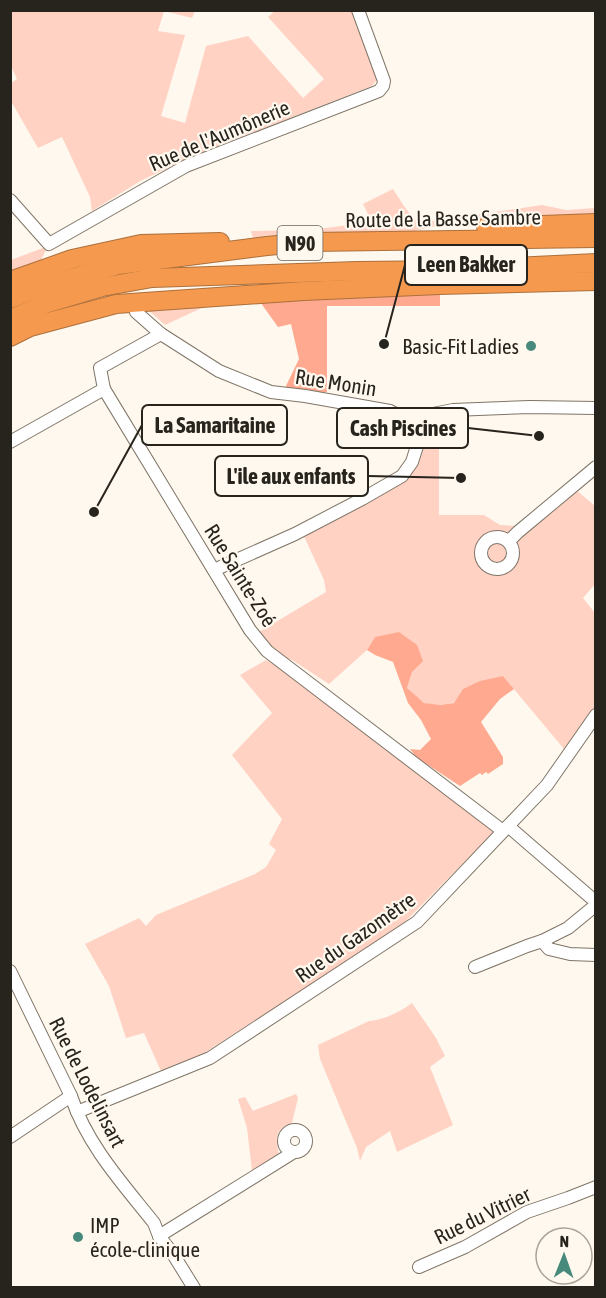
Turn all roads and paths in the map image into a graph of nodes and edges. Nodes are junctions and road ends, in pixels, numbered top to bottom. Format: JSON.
{"nodes":[{"id":1,"x":358,"y":10,"type":"edge"},
{"id":2,"x":10,"y":200,"type":"edge"},
{"id":3,"x":596,"y":223,"type":"edge"},
{"id":4,"x":596,"y":238,"type":"edge"},
{"id":5,"x":382,"y":242,"type":"junction"},
{"id":6,"x":267,"y":246,"type":"junction"},
{"id":7,"x":596,"y":263,"type":"edge"},
{"id":8,"x":454,"y":270,"type":"junction"},
{"id":9,"x":197,"y":276,"type":"junction"},
{"id":10,"x":10,"y":281,"type":"edge"},
{"id":11,"x":596,"y":281,"type":"edge"},
{"id":12,"x":362,"y":289,"type":"junction"},
{"id":13,"x":297,"y":292,"type":"junction"},
{"id":14,"x":10,"y":299,"type":"edge"},
{"id":15,"x":136,"y":312,"type":"dead end"},
{"id":16,"x":10,"y":319,"type":"edge"},
{"id":17,"x":161,"y":334,"type":"junction"},
{"id":18,"x":10,"y":337,"type":"edge"},
{"id":19,"x":104,"y":389,"type":"junction"},
{"id":20,"x":596,"y":408,"type":"edge"},
{"id":21,"x":410,"y":426,"type":"junction"},
{"id":22,"x":10,"y":442,"type":"edge"},
{"id":23,"x":596,"y":467,"type":"edge"},
{"id":24,"x":509,"y":541,"type":"dead end"},
{"id":25,"x":214,"y":570,"type":"junction"},
{"id":26,"x":596,"y":715,"type":"edge"},
{"id":27,"x":505,"y":828,"type":"junction"},
{"id":28,"x":596,"y":904,"type":"edge"},
{"id":29,"x":542,"y":941,"type":"junction"},
{"id":30,"x":596,"y":955,"type":"edge"},
{"id":31,"x":475,"y":967,"type":"dead end"},
{"id":32,"x":10,"y":971,"type":"edge"},
{"id":33,"x":71,"y":1096,"type":"junction"},
{"id":34,"x":77,"y":1112,"type":"junction"},
{"id":35,"x":10,"y":1137,"type":"edge"},
{"id":36,"x":294,"y":1152,"type":"dead end"},
{"id":37,"x":596,"y":1187,"type":"edge"},
{"id":38,"x":159,"y":1236,"type":"junction"},
{"id":39,"x":419,"y":1267,"type":"dead end"},
{"id":40,"x":194,"y":1287,"type":"edge"}],
"edges":[{"from":1,"to":2,"type":"street","name":"Rue de l'Aumônerie"},
{"from":3,"to":5,"type":"highway"},
{"from":4,"to":5,"type":"highway","name":"Route de la Basse Sambre","number":"N90"},
{"from":5,"to":6,"type":"highway","name":"Route de la Basse Sambre","number":"N90"},
{"from":6,"to":10,"type":"highway"},
{"from":6,"to":14,"type":"highway","name":"Route de la Basse Sambre","number":"N90"},
{"from":7,"to":8,"type":"highway","number":"N90"},
{"from":8,"to":9,"type":"highway","number":"N90"},
{"from":8,"to":12,"type":"highway"},
{"from":9,"to":13,"type":"highway"},
{"from":9,"to":16,"type":"highway","number":"N90"},
{"from":11,"to":12,"type":"highway"},
{"from":12,"to":13,"type":"highway"},
{"from":13,"to":18,"type":"highway"},
{"from":15,"to":17,"type":"street","name":"Rue Monin"},
{"from":17,"to":19,"type":"street"},
{"from":17,"to":21,"type":"street","name":"Rue Monin"},
{"from":19,"to":22,"type":"street"},
{"from":19,"to":25,"type":"street","name":"Rue Sainte-Zoé"},
{"from":20,"to":21,"type":"street"},
{"from":21,"to":25,"type":"street"},
{"from":23,"to":24,"type":"street"},
{"from":25,"to":27,"type":"street","name":"Rue Sainte-Zoé"},
{"from":26,"to":27,"type":"street","name":"Rue du Gazomètre"},
{"from":27,"to":28,"type":"street","name":"Rue Sainte-Zoé"},
{"from":27,"to":34,"type":"street","name":"Rue du Gazomètre"},
{"from":28,"to":29,"type":"street"},
{"from":29,"to":30,"type":"street"},
{"from":29,"to":31,"type":"street"},
{"from":32,"to":33,"type":"street","name":"Rue de Lodelinsart"},
{"from":33,"to":34,"type":"street","name":"Rue de Lodelinsart"},
{"from":33,"to":35,"type":"street"},
{"from":34,"to":38,"type":"street","name":"Rue de Lodelinsart"},
{"from":36,"to":38,"type":"street"},
{"from":37,"to":39,"type":"street","name":"Rue du Vitrier"},
{"from":38,"to":40,"type":"street","name":"Rue de Lodelinsart"}]}
